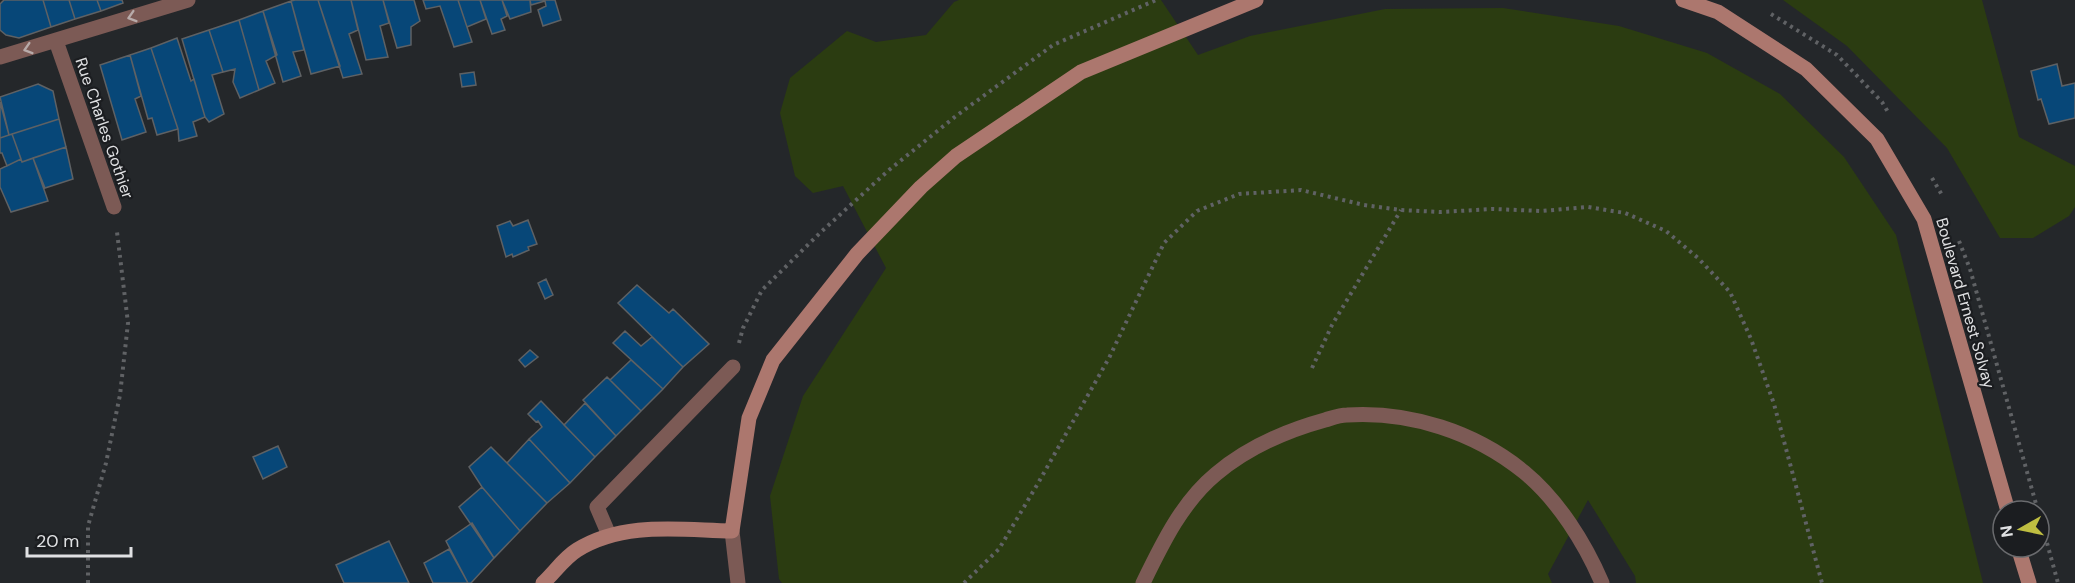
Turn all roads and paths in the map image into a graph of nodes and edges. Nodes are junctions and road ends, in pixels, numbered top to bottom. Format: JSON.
{"nodes":[{"id":1,"x":188,"y":0,"type":"edge"},
{"id":2,"x":1256,"y":0,"type":"edge"},
{"id":3,"x":1683,"y":0,"type":"edge"},
{"id":4,"x":56,"y":40,"type":"junction"},
{"id":5,"x":0,"y":57,"type":"edge"},
{"id":6,"x":114,"y":207,"type":"joint"},
{"id":7,"x":1401,"y":210,"type":"junction"},
{"id":8,"x":733,"y":367,"type":"dead end"},
{"id":9,"x":1312,"y":368,"type":"dead end"},
{"id":10,"x":2005,"y":499,"type":"edge"},
{"id":11,"x":732,"y":531,"type":"junction"},
{"id":12,"x":609,"y":535,"type":"junction"},
{"id":13,"x":2051,"y":558,"type":"edge"},
{"id":14,"x":2022,"y":559,"type":"edge"},
{"id":15,"x":88,"y":583,"type":"edge"},
{"id":16,"x":543,"y":583,"type":"edge"},
{"id":17,"x":738,"y":583,"type":"edge"},
{"id":18,"x":964,"y":583,"type":"edge"},
{"id":19,"x":1143,"y":583,"type":"edge"},
{"id":20,"x":1602,"y":583,"type":"edge"},
{"id":21,"x":1822,"y":583,"type":"edge"},
{"id":22,"x":2029,"y":583,"type":"edge"},
{"id":23,"x":2058,"y":583,"type":"edge"}],
"edges":[{"from":1,"to":4,"type":"street","one_way":true},
{"from":2,"to":11,"type":"street"},
{"from":3,"to":10,"type":"street","name":"Boulevard Ernest Solvay"},
{"from":4,"to":5,"type":"street","one_way":true},
{"from":4,"to":6,"type":"street","name":"Rue Charles Gothier"},
{"from":6,"to":15,"type":"path","name":"Rue Charles Gothier"},
{"from":7,"to":9,"type":"path"},
{"from":7,"to":18,"type":"path"},
{"from":7,"to":21,"type":"path"},
{"from":8,"to":12,"type":"street"},
{"from":11,"to":12,"type":"street"},
{"from":11,"to":17,"type":"street"},
{"from":12,"to":16,"type":"street"},
{"from":13,"to":23,"type":"path"},
{"from":14,"to":22,"type":"street"},
{"from":19,"to":20,"type":"street"}]}
